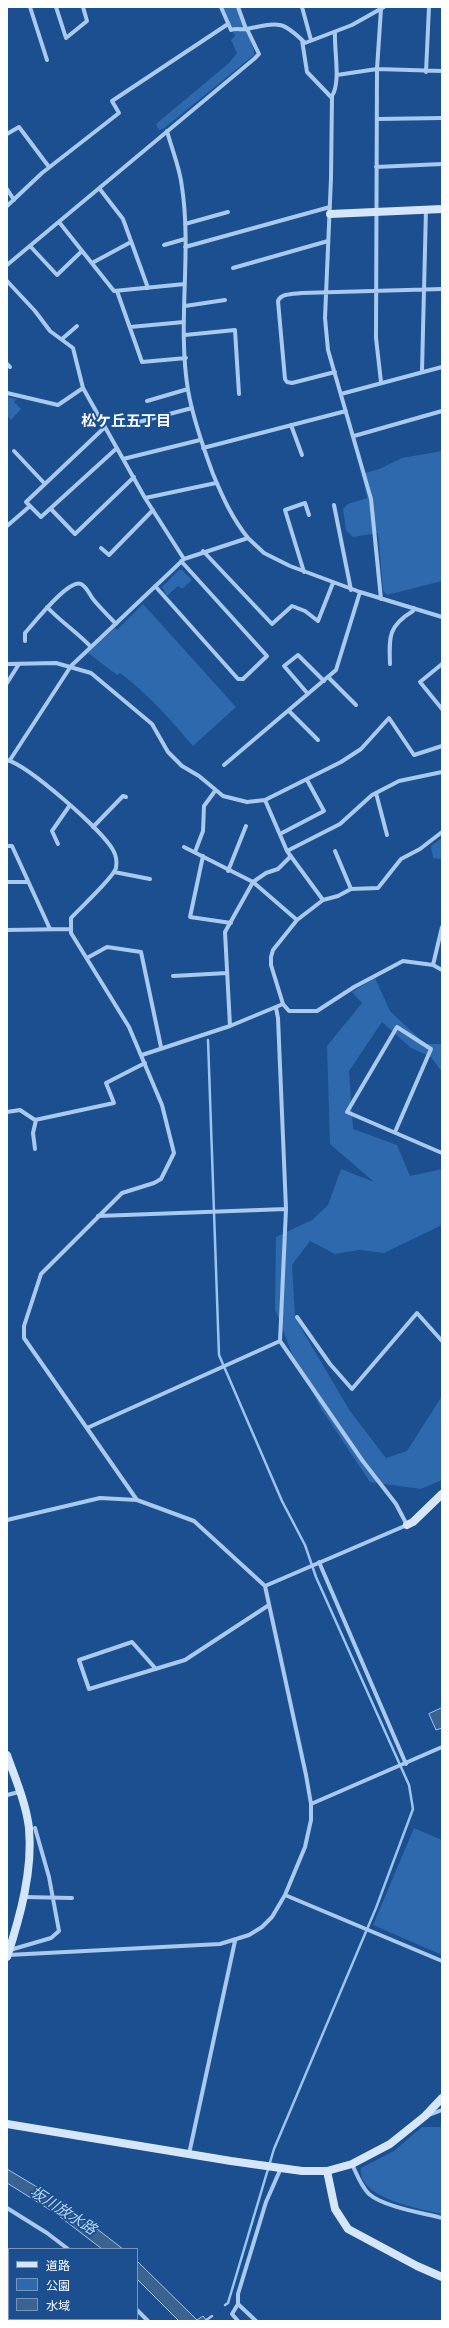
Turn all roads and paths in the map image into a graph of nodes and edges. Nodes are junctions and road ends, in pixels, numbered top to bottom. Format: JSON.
{"nodes":[{"id":1,"x":30,"y":7,"type":"edge"},
{"id":2,"x":56,"y":7,"type":"edge"},
{"id":3,"x":83,"y":7,"type":"edge"},
{"id":4,"x":221,"y":7,"type":"edge"},
{"id":5,"x":238,"y":7,"type":"edge"},
{"id":6,"x":302,"y":7,"type":"edge"},
{"id":7,"x":429,"y":7,"type":"edge"},
{"id":8,"x":382,"y":8,"type":"edge"},
{"id":9,"x":228,"y":24,"type":"junction"},
{"id":10,"x":246,"y":29,"type":"junction"},
{"id":11,"x":335,"y":32,"type":"junction"},
{"id":12,"x":302,"y":40,"type":"junction"},
{"id":13,"x":311,"y":40,"type":"junction"},
{"id":14,"x":47,"y":60,"type":"dead end"},
{"id":15,"x":377,"y":70,"type":"junction"},
{"id":16,"x":442,"y":71,"type":"edge"},
{"id":17,"x":426,"y":72,"type":"junction"},
{"id":18,"x":337,"y":75,"type":"junction"},
{"id":19,"x":332,"y":98,"type":"junction"},
{"id":20,"x":442,"y":118,"type":"edge"},
{"id":21,"x":377,"y":119,"type":"junction"},
{"id":22,"x":167,"y":131,"type":"junction"},
{"id":23,"x":7,"y":134,"type":"edge"},
{"id":24,"x":442,"y":164,"type":"edge"},
{"id":25,"x":49,"y":167,"type":"junction"},
{"id":26,"x":376,"y":167,"type":"junction"},
{"id":27,"x":99,"y":188,"type":"junction"},
{"id":28,"x":7,"y":189,"type":"edge"},
{"id":29,"x":14,"y":200,"type":"junction"},
{"id":30,"x":7,"y":206,"type":"edge"},
{"id":31,"x":426,"y":209,"type":"junction"},
{"id":32,"x":442,"y":209,"type":"edge"},
{"id":33,"x":330,"y":211,"type":"junction"},
{"id":34,"x":228,"y":212,"type":"dead end"},
{"id":35,"x":376,"y":212,"type":"junction"},
{"id":36,"x":59,"y":222,"type":"junction"},
{"id":37,"x":184,"y":224,"type":"junction"},
{"id":38,"x":185,"y":239,"type":"junction"},
{"id":39,"x":328,"y":241,"type":"junction"},
{"id":40,"x":131,"y":242,"type":"junction"},
{"id":41,"x":164,"y":245,"type":"dead end"},
{"id":42,"x":30,"y":246,"type":"junction"},
{"id":43,"x":185,"y":247,"type":"junction"},
{"id":44,"x":82,"y":251,"type":"junction"},
{"id":45,"x":92,"y":263,"type":"junction"},
{"id":46,"x":7,"y":265,"type":"edge"},
{"id":47,"x":233,"y":268,"type":"dead end"},
{"id":48,"x":7,"y":281,"type":"edge"},
{"id":49,"x":185,"y":284,"type":"junction"},
{"id":50,"x":148,"y":288,"type":"junction"},
{"id":51,"x":442,"y":289,"type":"edge"},
{"id":52,"x":423,"y":290,"type":"junction"},
{"id":53,"x":117,"y":291,"type":"junction"},
{"id":54,"x":376,"y":292,"type":"junction"},
{"id":55,"x":326,"y":293,"type":"junction"},
{"id":56,"x":225,"y":300,"type":"dead end"},
{"id":57,"x":185,"y":306,"type":"junction"},
{"id":58,"x":184,"y":322,"type":"junction"},
{"id":59,"x":77,"y":326,"type":"dead end"},
{"id":60,"x":130,"y":327,"type":"junction"},
{"id":61,"x":185,"y":335,"type":"junction"},
{"id":62,"x":62,"y":339,"type":"junction"},
{"id":63,"x":186,"y":358,"type":"junction"},
{"id":64,"x":442,"y":366,"type":"edge"},
{"id":65,"x":422,"y":371,"type":"junction"},
{"id":66,"x":335,"y":372,"type":"junction"},
{"id":67,"x":381,"y":382,"type":"junction"},
{"id":68,"x":83,"y":388,"type":"junction"},
{"id":69,"x":188,"y":389,"type":"junction"},
{"id":70,"x":7,"y":393,"type":"edge"},
{"id":71,"x":239,"y":394,"type":"dead end"},
{"id":72,"x":341,"y":394,"type":"junction"},
{"id":73,"x":146,"y":401,"type":"dead end"},
{"id":74,"x":192,"y":408,"type":"junction"},
{"id":75,"x":346,"y":411,"type":"junction"},
{"id":76,"x":442,"y":411,"type":"edge"},
{"id":77,"x":139,"y":422,"type":"dead end"},
{"id":78,"x":291,"y":425,"type":"junction"},
{"id":79,"x":105,"y":427,"type":"junction"},
{"id":80,"x":354,"y":436,"type":"junction"},
{"id":81,"x":200,"y":440,"type":"junction"},
{"id":82,"x":117,"y":448,"type":"junction"},
{"id":83,"x":203,"y":448,"type":"junction"},
{"id":84,"x":14,"y":451,"type":"dead end"},
{"id":85,"x":302,"y":456,"type":"dead end"},
{"id":86,"x":123,"y":458,"type":"junction"},
{"id":87,"x":134,"y":477,"type":"junction"},
{"id":88,"x":216,"y":483,"type":"junction"},
{"id":89,"x":46,"y":484,"type":"junction"},
{"id":90,"x":145,"y":498,"type":"junction"},
{"id":91,"x":334,"y":505,"type":"dead end"},
{"id":92,"x":30,"y":506,"type":"junction"},
{"id":93,"x":51,"y":509,"type":"junction"},
{"id":94,"x":153,"y":510,"type":"junction"},
{"id":95,"x":309,"y":515,"type":"dead end"},
{"id":96,"x":8,"y":525,"type":"edge"},
{"id":97,"x":248,"y":538,"type":"junction"},
{"id":98,"x":101,"y":548,"type":"dead end"},
{"id":99,"x":204,"y":550,"type":"junction"},
{"id":100,"x":183,"y":560,"type":"junction"},
{"id":101,"x":304,"y":572,"type":"junction"},
{"id":102,"x":333,"y":583,"type":"junction"},
{"id":103,"x":155,"y":586,"type":"junction"},
{"id":104,"x":351,"y":590,"type":"junction"},
{"id":105,"x":360,"y":592,"type":"junction"},
{"id":106,"x":381,"y":599,"type":"junction"},
{"id":107,"x":47,"y":607,"type":"junction"},
{"id":108,"x":414,"y":608,"type":"junction"},
{"id":109,"x":442,"y":616,"type":"edge"},
{"id":110,"x":116,"y":624,"type":"junction"},
{"id":111,"x":25,"y":641,"type":"dead end"},
{"id":112,"x":91,"y":646,"type":"junction"},
{"id":113,"x":7,"y":664,"type":"edge"},
{"id":114,"x":19,"y":664,"type":"junction"},
{"id":115,"x":390,"y":664,"type":"dead end"},
{"id":116,"x":442,"y":664,"type":"edge"},
{"id":117,"x":71,"y":666,"type":"junction"},
{"id":118,"x":328,"y":677,"type":"junction"},
{"id":119,"x":324,"y":681,"type":"junction"},
{"id":120,"x":7,"y":683,"type":"edge"},
{"id":121,"x":308,"y":694,"type":"junction"},
{"id":122,"x":356,"y":705,"type":"dead end"},
{"id":123,"x":442,"y":709,"type":"edge"},
{"id":124,"x":288,"y":711,"type":"junction"},
{"id":125,"x":318,"y":740,"type":"dead end"},
{"id":126,"x":442,"y":746,"type":"edge"},
{"id":127,"x":8,"y":760,"type":"edge"},
{"id":128,"x":224,"y":765,"type":"dead end"},
{"id":129,"x":442,"y":772,"type":"edge"},
{"id":130,"x":307,"y":780,"type":"junction"},
{"id":131,"x":215,"y":791,"type":"junction"},
{"id":132,"x":376,"y":793,"type":"junction"},
{"id":133,"x":126,"y":797,"type":"dead end"},
{"id":134,"x":265,"y":800,"type":"junction"},
{"id":135,"x":70,"y":805,"type":"junction"},
{"id":136,"x":246,"y":826,"type":"dead end"},
{"id":137,"x":93,"y":827,"type":"junction"},
{"id":138,"x":442,"y":832,"type":"edge"},
{"id":139,"x":280,"y":834,"type":"junction"},
{"id":140,"x":387,"y":835,"type":"dead end"},
{"id":141,"x":58,"y":844,"type":"dead end"},
{"id":142,"x":7,"y":846,"type":"edge"},
{"id":143,"x":184,"y":847,"type":"dead end"},
{"id":144,"x":287,"y":851,"type":"junction"},
{"id":145,"x":335,"y":851,"type":"dead end"},
{"id":146,"x":194,"y":852,"type":"junction"},
{"id":147,"x":203,"y":856,"type":"junction"},
{"id":148,"x":291,"y":856,"type":"junction"},
{"id":149,"x":228,"y":871,"type":"junction"},
{"id":150,"x":114,"y":872,"type":"junction"},
{"id":151,"x":150,"y":879,"type":"dead end"},
{"id":152,"x":7,"y":882,"type":"edge"},
{"id":153,"x":28,"y":882,"type":"junction"},
{"id":154,"x":253,"y":882,"type":"junction"},
{"id":155,"x":351,"y":889,"type":"junction"},
{"id":156,"x":323,"y":900,"type":"junction"},
{"id":157,"x":297,"y":920,"type":"junction"},
{"id":158,"x":231,"y":923,"type":"junction"},
{"id":159,"x":442,"y":927,"type":"edge"},
{"id":160,"x":50,"y":929,"type":"junction"},
{"id":161,"x":70,"y":929,"type":"junction"},
{"id":162,"x":7,"y":930,"type":"edge"},
{"id":163,"x":87,"y":958,"type":"junction"},
{"id":164,"x":434,"y":965,"type":"junction"},
{"id":165,"x":442,"y":970,"type":"edge"},
{"id":166,"x":227,"y":974,"type":"junction"},
{"id":167,"x":173,"y":976,"type":"dead end"},
{"id":168,"x":283,"y":1004,"type":"junction"},
{"id":169,"x":276,"y":1008,"type":"junction"},
{"id":170,"x":230,"y":1026,"type":"junction"},
{"id":171,"x":161,"y":1047,"type":"junction"},
{"id":172,"x":142,"y":1055,"type":"junction"},
{"id":173,"x":145,"y":1063,"type":"junction"},
{"id":174,"x":7,"y":1112,"type":"edge"},
{"id":175,"x":36,"y":1120,"type":"junction"},
{"id":176,"x":395,"y":1132,"type":"junction"},
{"id":177,"x":35,"y":1149,"type":"dead end"},
{"id":178,"x":442,"y":1153,"type":"edge"},
{"id":179,"x":286,"y":1209,"type":"junction"},
{"id":180,"x":97,"y":1216,"type":"junction"},
{"id":181,"x":298,"y":1317,"type":"dead end"},
{"id":182,"x":280,"y":1341,"type":"junction"},
{"id":183,"x":442,"y":1341,"type":"edge"},
{"id":184,"x":87,"y":1428,"type":"junction"},
{"id":185,"x":442,"y":1494,"type":"edge"},
{"id":186,"x":137,"y":1500,"type":"junction"},
{"id":187,"x":7,"y":1520,"type":"edge"},
{"id":188,"x":407,"y":1525,"type":"junction"},
{"id":189,"x":317,"y":1563,"type":"junction"},
{"id":190,"x":265,"y":1586,"type":"junction"},
{"id":191,"x":269,"y":1605,"type":"junction"},
{"id":192,"x":156,"y":1669,"type":"junction"},
{"id":193,"x":442,"y":1747,"type":"edge"},
{"id":194,"x":7,"y":1755,"type":"edge"},
{"id":195,"x":404,"y":1764,"type":"junction"},
{"id":196,"x":19,"y":1792,"type":"junction"},
{"id":197,"x":7,"y":1795,"type":"edge"},
{"id":198,"x":311,"y":1804,"type":"junction"},
{"id":199,"x":35,"y":1828,"type":"dead end"},
{"id":200,"x":285,"y":1895,"type":"junction"},
{"id":201,"x":23,"y":1897,"type":"junction"},
{"id":202,"x":53,"y":1898,"type":"junction"},
{"id":203,"x":72,"y":1898,"type":"dead end"},
{"id":204,"x":235,"y":1941,"type":"junction"},
{"id":205,"x":8,"y":1954,"type":"edge"},
{"id":206,"x":442,"y":1961,"type":"edge"},
{"id":207,"x":442,"y":2098,"type":"edge"},
{"id":208,"x":442,"y":2110,"type":"edge"},
{"id":209,"x":425,"y":2116,"type":"junction"},
{"id":210,"x":7,"y":2124,"type":"edge"},
{"id":211,"x":190,"y":2154,"type":"junction"},
{"id":212,"x":352,"y":2164,"type":"junction"},
{"id":213,"x":281,"y":2168,"type":"junction"},
{"id":214,"x":327,"y":2171,"type":"junction"},
{"id":215,"x":7,"y":2208,"type":"edge"},
{"id":216,"x":442,"y":2218,"type":"edge"},
{"id":217,"x":67,"y":2248,"type":"edge"},
{"id":218,"x":442,"y":2277,"type":"edge"},
{"id":219,"x":238,"y":2304,"type":"junction"},
{"id":220,"x":138,"y":2311,"type":"edge"},
{"id":221,"x":148,"y":2321,"type":"edge"},
{"id":222,"x":238,"y":2321,"type":"edge"},
{"id":223,"x":256,"y":2321,"type":"edge"}],
"edges":[{"from":1,"to":14,"type":"street"},
{"from":2,"to":3,"type":"street"},
{"from":4,"to":9,"type":"street"},
{"from":5,"to":10,"type":"street"},
{"from":6,"to":13,"type":"street"},
{"from":7,"to":17,"type":"street"},
{"from":8,"to":11,"type":"street"},
{"from":8,"to":15,"type":"street"},
{"from":9,"to":10,"type":"street"},
{"from":9,"to":25,"type":"street"},
{"from":10,"to":12,"type":"street"},
{"from":10,"to":22,"type":"street"},
{"from":11,"to":13,"type":"street"},
{"from":11,"to":18,"type":"street"},
{"from":12,"to":13,"type":"street"},
{"from":12,"to":19,"type":"street"},
{"from":15,"to":17,"type":"street"},
{"from":15,"to":18,"type":"street"},
{"from":15,"to":21,"type":"street"},
{"from":16,"to":17,"type":"street"},
{"from":18,"to":19,"type":"street"},
{"from":19,"to":33,"type":"street"},
{"from":20,"to":21,"type":"street"},
{"from":21,"to":26,"type":"street"},
{"from":22,"to":27,"type":"street"},
{"from":22,"to":37,"type":"street"},
{"from":23,"to":25,"type":"street"},
{"from":24,"to":26,"type":"street"},
{"from":25,"to":29,"type":"street"},
{"from":26,"to":35,"type":"street"},
{"from":27,"to":36,"type":"street"},
{"from":27,"to":40,"type":"street"},
{"from":28,"to":29,"type":"street"},
{"from":29,"to":30,"type":"street"},
{"from":31,"to":32,"type":"street"},
{"from":31,"to":35,"type":"street"},
{"from":31,"to":52,"type":"street"},
{"from":33,"to":35,"type":"street"},
{"from":33,"to":39,"type":"street"},
{"from":33,"to":43,"type":"street"},
{"from":34,"to":37,"type":"street"},
{"from":35,"to":54,"type":"street"},
{"from":36,"to":42,"type":"street"},
{"from":36,"to":44,"type":"street"},
{"from":37,"to":38,"type":"street"},
{"from":38,"to":41,"type":"street"},
{"from":38,"to":43,"type":"street"},
{"from":39,"to":47,"type":"street"},
{"from":39,"to":55,"type":"street"},
{"from":40,"to":45,"type":"street"},
{"from":40,"to":50,"type":"street"},
{"from":42,"to":44,"type":"street"},
{"from":42,"to":46,"type":"street"},
{"from":43,"to":49,"type":"street"},
{"from":44,"to":45,"type":"street"},
{"from":45,"to":53,"type":"street"},
{"from":48,"to":62,"type":"street"},
{"from":49,"to":50,"type":"street"},
{"from":49,"to":57,"type":"street"},
{"from":50,"to":53,"type":"street"},
{"from":51,"to":52,"type":"street"},
{"from":52,"to":54,"type":"street"},
{"from":52,"to":65,"type":"street"},
{"from":53,"to":60,"type":"street"},
{"from":54,"to":55,"type":"street"},
{"from":54,"to":67,"type":"street"},
{"from":55,"to":66,"type":"street"},
{"from":55,"to":66,"type":"street"},
{"from":56,"to":57,"type":"street"},
{"from":57,"to":58,"type":"street"},
{"from":58,"to":60,"type":"street"},
{"from":58,"to":61,"type":"street"},
{"from":59,"to":62,"type":"street"},
{"from":60,"to":63,"type":"street"},
{"from":61,"to":63,"type":"street"},
{"from":61,"to":71,"type":"street"},
{"from":62,"to":68,"type":"street"},
{"from":63,"to":69,"type":"street"},
{"from":64,"to":65,"type":"street"},
{"from":65,"to":67,"type":"street"},
{"from":66,"to":72,"type":"street"},
{"from":67,"to":72,"type":"street"},
{"from":68,"to":70,"type":"street"},
{"from":68,"to":79,"type":"street"},
{"from":69,"to":73,"type":"street"},
{"from":69,"to":74,"type":"street"},
{"from":72,"to":75,"type":"street"},
{"from":74,"to":77,"type":"street"},
{"from":74,"to":81,"type":"street"},
{"from":75,"to":78,"type":"street"},
{"from":75,"to":80,"type":"street"},
{"from":76,"to":80,"type":"street"},
{"from":78,"to":83,"type":"street"},
{"from":78,"to":85,"type":"street"},
{"from":79,"to":82,"type":"street"},
{"from":79,"to":89,"type":"street"},
{"from":80,"to":106,"type":"street"},
{"from":81,"to":83,"type":"street"},
{"from":81,"to":86,"type":"street"},
{"from":82,"to":86,"type":"street"},
{"from":82,"to":93,"type":"street"},
{"from":83,"to":88,"type":"street"},
{"from":84,"to":89,"type":"street"},
{"from":86,"to":87,"type":"street"},
{"from":87,"to":90,"type":"street"},
{"from":87,"to":93,"type":"street"},
{"from":88,"to":90,"type":"street"},
{"from":88,"to":97,"type":"street"},
{"from":89,"to":92,"type":"street"},
{"from":90,"to":94,"type":"street"},
{"from":91,"to":104,"type":"street"},
{"from":92,"to":93,"type":"street"},
{"from":92,"to":96,"type":"street"},
{"from":94,"to":98,"type":"street"},
{"from":94,"to":100,"type":"street"},
{"from":95,"to":101,"type":"street"},
{"from":97,"to":99,"type":"street"},
{"from":97,"to":101,"type":"street"},
{"from":99,"to":100,"type":"street"},
{"from":99,"to":102,"type":"street"},
{"from":100,"to":103,"type":"street"},
{"from":100,"to":103,"type":"street"},
{"from":101,"to":102,"type":"street"},
{"from":102,"to":104,"type":"street"},
{"from":103,"to":110,"type":"street"},
{"from":104,"to":105,"type":"street"},
{"from":105,"to":106,"type":"street"},
{"from":105,"to":118,"type":"street"},
{"from":106,"to":108,"type":"street"},
{"from":107,"to":110,"type":"street"},
{"from":107,"to":111,"type":"street"},
{"from":107,"to":112,"type":"street"},
{"from":108,"to":109,"type":"street"},
{"from":108,"to":115,"type":"street"},
{"from":110,"to":112,"type":"street"},
{"from":112,"to":117,"type":"street"},
{"from":113,"to":114,"type":"street"},
{"from":114,"to":117,"type":"street"},
{"from":114,"to":120,"type":"street"},
{"from":116,"to":123,"type":"street"},
{"from":117,"to":127,"type":"street"},
{"from":117,"to":131,"type":"street"},
{"from":118,"to":119,"type":"street"},
{"from":118,"to":122,"type":"street"},
{"from":119,"to":121,"type":"street"},
{"from":119,"to":121,"type":"street"},
{"from":121,"to":124,"type":"street"},
{"from":124,"to":125,"type":"street"},
{"from":124,"to":128,"type":"street"},
{"from":126,"to":130,"type":"street"},
{"from":127,"to":135,"type":"street"},
{"from":129,"to":132,"type":"street"},
{"from":130,"to":134,"type":"street"},
{"from":130,"to":139,"type":"street"},
{"from":131,"to":134,"type":"street"},
{"from":131,"to":146,"type":"street"},
{"from":132,"to":140,"type":"street"},
{"from":132,"to":144,"type":"street"},
{"from":133,"to":137,"type":"street"},
{"from":134,"to":139,"type":"street"},
{"from":135,"to":137,"type":"street"},
{"from":135,"to":141,"type":"street"},
{"from":136,"to":149,"type":"street"},
{"from":137,"to":150,"type":"street"},
{"from":138,"to":155,"type":"street"},
{"from":139,"to":144,"type":"street"},
{"from":142,"to":153,"type":"street"},
{"from":143,"to":146,"type":"street"},
{"from":144,"to":148,"type":"street"},
{"from":145,"to":155,"type":"street"},
{"from":146,"to":147,"type":"street"},
{"from":147,"to":149,"type":"street"},
{"from":147,"to":158,"type":"street"},
{"from":148,"to":154,"type":"street"},
{"from":148,"to":156,"type":"street"},
{"from":149,"to":154,"type":"street"},
{"from":150,"to":151,"type":"street"},
{"from":150,"to":161,"type":"street"},
{"from":152,"to":153,"type":"street"},
{"from":153,"to":160,"type":"street"},
{"from":154,"to":157,"type":"street"},
{"from":154,"to":158,"type":"street"},
{"from":155,"to":156,"type":"street"},
{"from":156,"to":157,"type":"street"},
{"from":157,"to":168,"type":"street"},
{"from":158,"to":166,"type":"street"},
{"from":159,"to":164,"type":"street"},
{"from":160,"to":161,"type":"street"},
{"from":160,"to":162,"type":"street"},
{"from":161,"to":163,"type":"street"},
{"from":163,"to":171,"type":"street"},
{"from":163,"to":172,"type":"street"},
{"from":164,"to":165,"type":"street"},
{"from":164,"to":168,"type":"street"},
{"from":166,"to":167,"type":"street"},
{"from":166,"to":170,"type":"street"},
{"from":168,"to":169,"type":"street"},
{"from":169,"to":170,"type":"street"},
{"from":169,"to":179,"type":"street"},
{"from":170,"to":171,"type":"street"},
{"from":171,"to":172,"type":"street"},
{"from":172,"to":173,"type":"street"},
{"from":173,"to":175,"type":"street"},
{"from":173,"to":180,"type":"street"},
{"from":174,"to":175,"type":"street"},
{"from":175,"to":177,"type":"street"},
{"from":176,"to":176,"type":"street"},
{"from":176,"to":178,"type":"street"},
{"from":179,"to":180,"type":"street"},
{"from":179,"to":182,"type":"street"},
{"from":180,"to":184,"type":"street"},
{"from":181,"to":183,"type":"street"},
{"from":182,"to":184,"type":"street"},
{"from":182,"to":188,"type":"street"},
{"from":184,"to":186,"type":"street"},
{"from":185,"to":188,"type":"street"},
{"from":186,"to":187,"type":"street"},
{"from":186,"to":190,"type":"street"},
{"from":188,"to":189,"type":"street"},
{"from":189,"to":190,"type":"street"},
{"from":189,"to":195,"type":"street"},
{"from":190,"to":191,"type":"street"},
{"from":191,"to":192,"type":"street"},
{"from":191,"to":198,"type":"street"},
{"from":192,"to":192,"type":"street"},
{"from":193,"to":195,"type":"street"},
{"from":194,"to":196,"type":"street"},
{"from":195,"to":198,"type":"street"},
{"from":196,"to":197,"type":"street"},
{"from":196,"to":201,"type":"street"},
{"from":198,"to":200,"type":"street"},
{"from":199,"to":202,"type":"street"},
{"from":200,"to":204,"type":"street"},
{"from":200,"to":206,"type":"street"},
{"from":201,"to":202,"type":"street"},
{"from":201,"to":205,"type":"street"},
{"from":202,"to":203,"type":"street"},
{"from":202,"to":205,"type":"street"},
{"from":204,"to":205,"type":"street"},
{"from":204,"to":211,"type":"street"},
{"from":207,"to":209,"type":"street"},
{"from":208,"to":209,"type":"street"},
{"from":209,"to":212,"type":"street"},
{"from":210,"to":211,"type":"street"},
{"from":211,"to":213,"type":"street"},
{"from":212,"to":214,"type":"street"},
{"from":212,"to":216,"type":"street"},
{"from":213,"to":214,"type":"street"},
{"from":213,"to":219,"type":"street"},
{"from":214,"to":218,"type":"street"},
{"from":215,"to":217,"type":"street"},
{"from":219,"to":222,"type":"street"},
{"from":219,"to":223,"type":"street"},
{"from":220,"to":221,"type":"street"}]}
